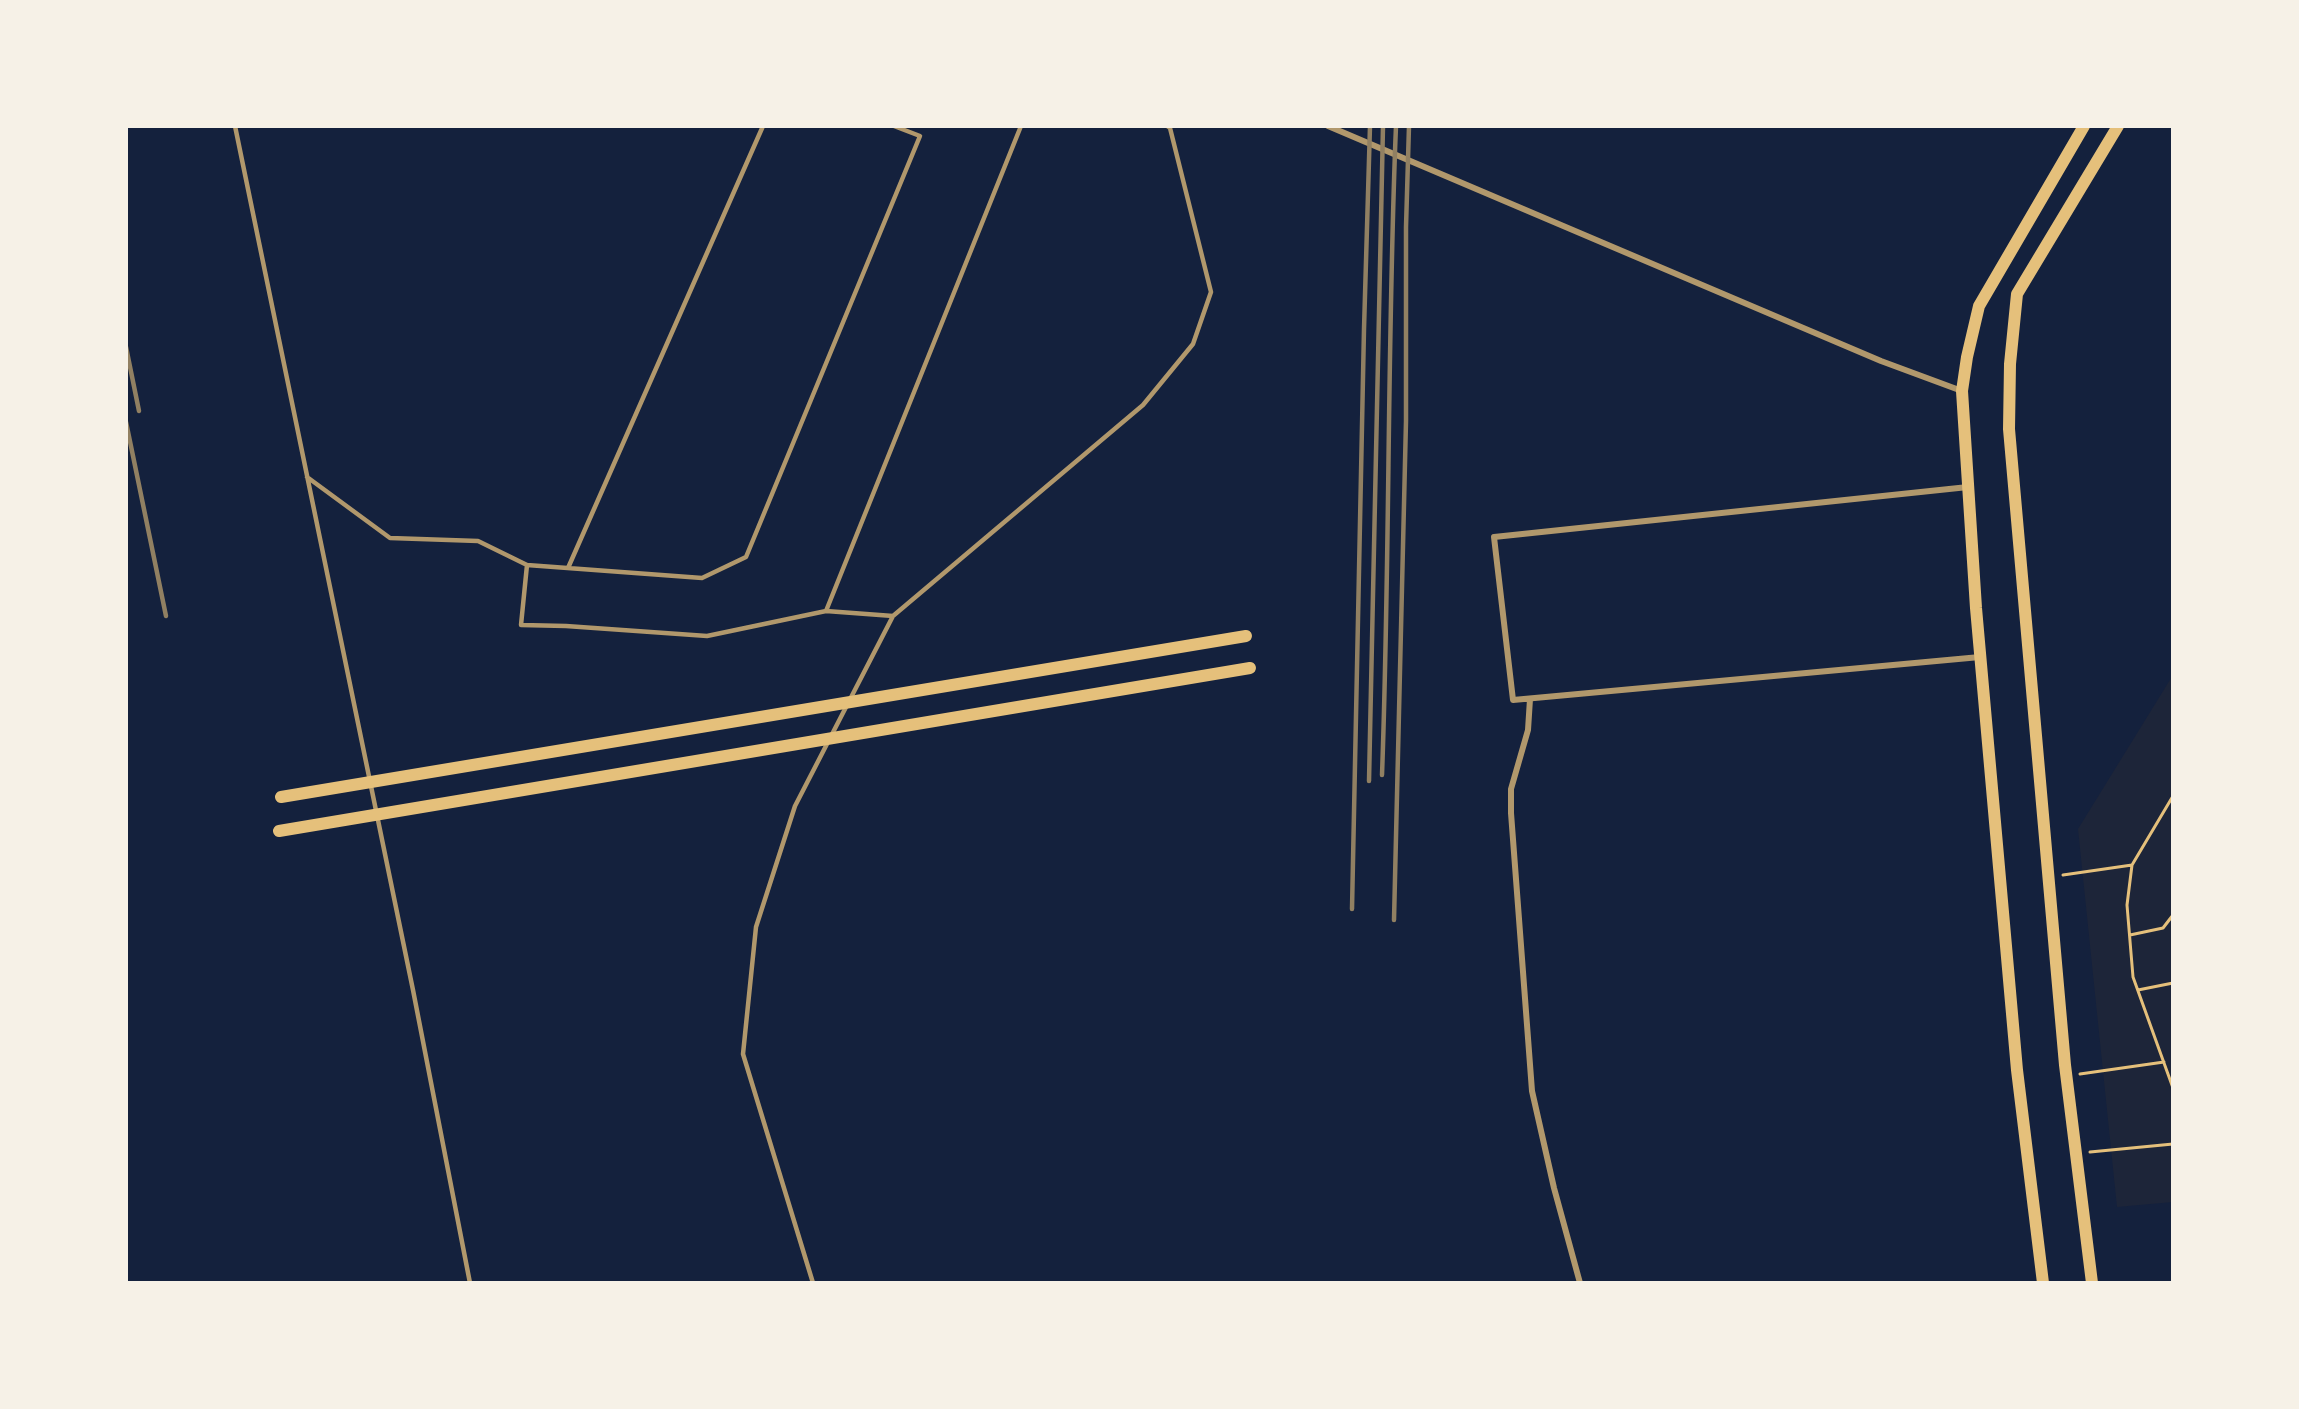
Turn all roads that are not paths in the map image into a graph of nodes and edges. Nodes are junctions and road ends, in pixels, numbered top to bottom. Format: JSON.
{"nodes":[{"id":1,"x":235,"y":126,"type":"edge"},
{"id":2,"x":763,"y":126,"type":"edge"},
{"id":3,"x":894,"y":126,"type":"edge"},
{"id":4,"x":1021,"y":126,"type":"edge"},
{"id":5,"x":1167,"y":126,"type":"edge"},
{"id":6,"x":1328,"y":126,"type":"edge"},
{"id":7,"x":2084,"y":126,"type":"edge"},
{"id":8,"x":2118,"y":126,"type":"edge"},
{"id":9,"x":1962,"y":391,"type":"junction"},
{"id":10,"x":307,"y":477,"type":"junction"},
{"id":11,"x":1968,"y":487,"type":"junction"},
{"id":12,"x":527,"y":565,"type":"junction"},
{"id":13,"x":568,"y":568,"type":"junction"},
{"id":14,"x":826,"y":611,"type":"junction"},
{"id":15,"x":893,"y":616,"type":"junction"},
{"id":16,"x":1246,"y":636,"type":"dead end"},
{"id":17,"x":1980,"y":657,"type":"junction"},
{"id":18,"x":1250,"y":669,"type":"dead end"},
{"id":19,"x":1530,"y":699,"type":"junction"},
{"id":20,"x":281,"y":797,"type":"dead end"},
{"id":21,"x":279,"y":831,"type":"dead end"},
{"id":22,"x":470,"y":1283,"type":"edge"},
{"id":23,"x":813,"y":1283,"type":"edge"},
{"id":24,"x":1580,"y":1283,"type":"edge"},
{"id":25,"x":2043,"y":1283,"type":"edge"},
{"id":26,"x":2092,"y":1283,"type":"edge"}],
"edges":[{"from":1,"to":10,"type":"lane"},
{"from":2,"to":13,"type":"lane"},
{"from":3,"to":13,"type":"lane"},
{"from":4,"to":14,"type":"lane"},
{"from":5,"to":15,"type":"lane"},
{"from":6,"to":9,"type":"street"},
{"from":7,"to":9,"type":"main road"},
{"from":8,"to":26,"type":"main road"},
{"from":9,"to":11,"type":"main road"},
{"from":10,"to":12,"type":"lane"},
{"from":10,"to":22,"type":"lane"},
{"from":11,"to":17,"type":"main road"},
{"from":11,"to":19,"type":"street"},
{"from":12,"to":13,"type":"lane"},
{"from":12,"to":14,"type":"lane"},
{"from":14,"to":15,"type":"lane"},
{"from":15,"to":23,"type":"lane"},
{"from":16,"to":20,"type":"main road"},
{"from":17,"to":19,"type":"street"},
{"from":17,"to":25,"type":"main road"},
{"from":18,"to":21,"type":"main road"},
{"from":19,"to":24,"type":"street"}]}
